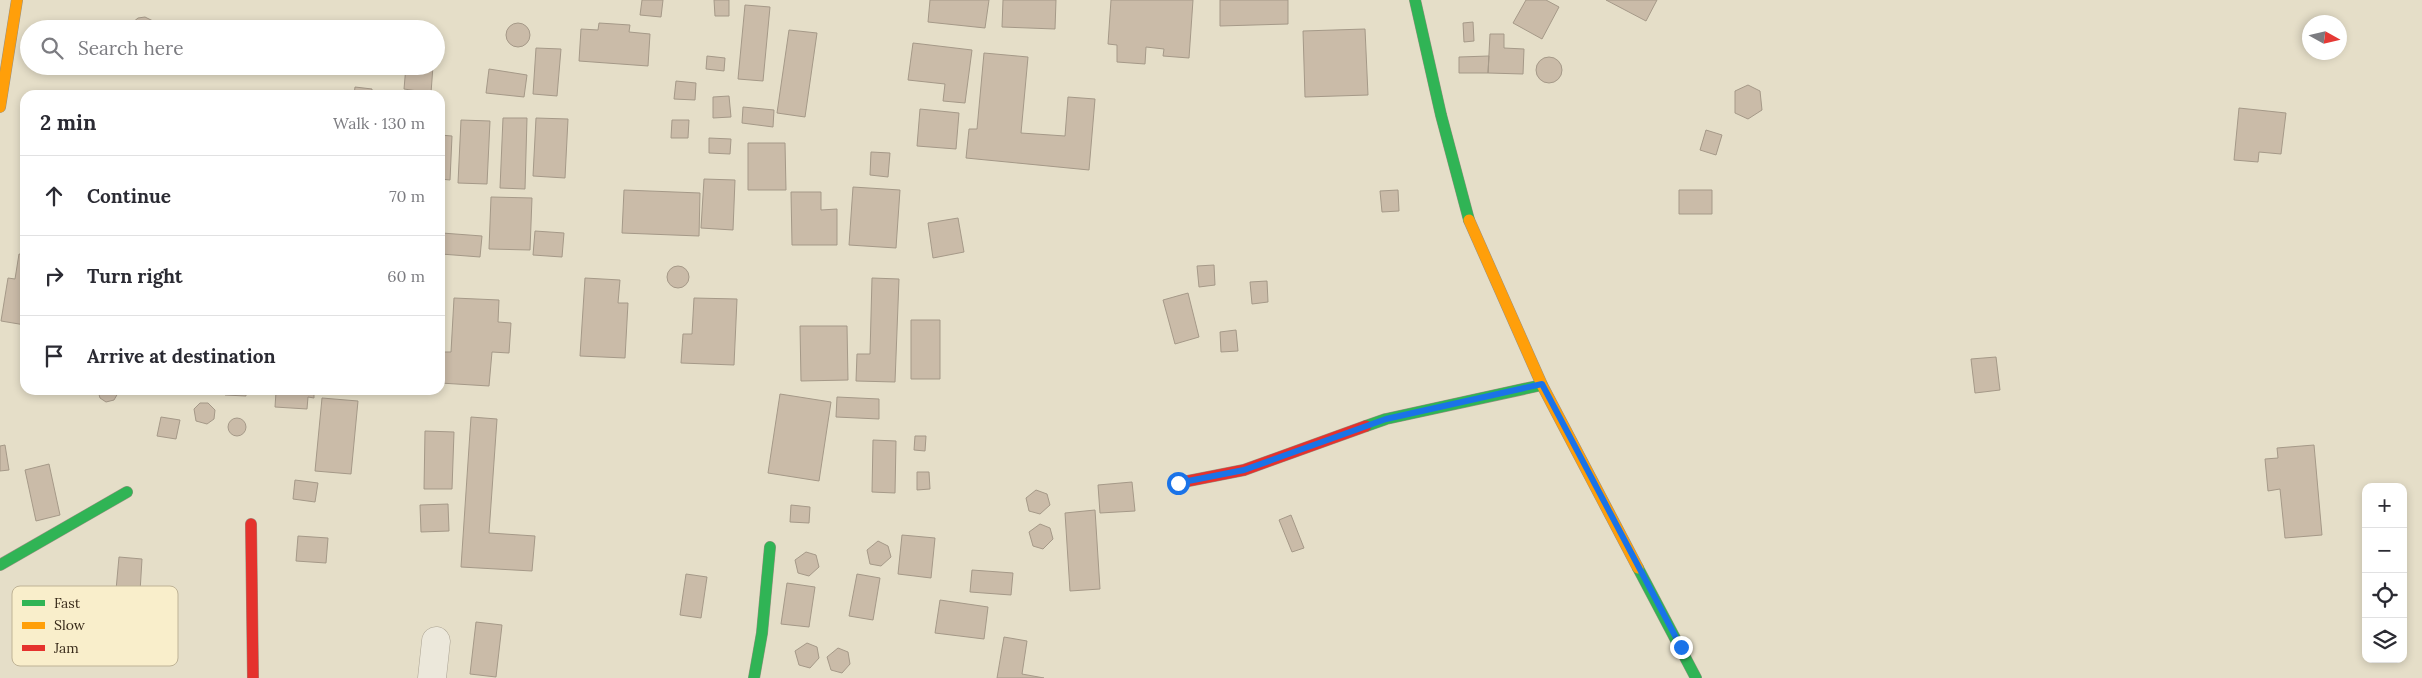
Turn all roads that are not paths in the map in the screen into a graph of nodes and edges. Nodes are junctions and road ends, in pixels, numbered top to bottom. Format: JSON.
{"nodes":[{"id":1,"x":17,"y":0,"type":"edge"},
{"id":2,"x":1415,"y":0,"type":"edge"},
{"id":3,"x":0,"y":107,"type":"edge"},
{"id":4,"x":1542,"y":384,"type":"junction"},
{"id":5,"x":1178,"y":483,"type":"dead end"},
{"id":6,"x":127,"y":492,"type":"dead end"},
{"id":7,"x":251,"y":524,"type":"dead end"},
{"id":8,"x":770,"y":547,"type":"dead end"},
{"id":9,"x":0,"y":565,"type":"edge"},
{"id":10,"x":436,"y":641,"type":"dead end"},
{"id":11,"x":254,"y":678,"type":"edge"},
{"id":12,"x":432,"y":678,"type":"edge"},
{"id":13,"x":754,"y":678,"type":"edge"},
{"id":14,"x":1696,"y":678,"type":"edge"}],
"edges":[{"from":1,"to":3,"type":"street"},
{"from":2,"to":4,"type":"street"},
{"from":4,"to":5,"type":"street"},
{"from":4,"to":14,"type":"street"},
{"from":6,"to":9,"type":"street"},
{"from":7,"to":11,"type":"street"},
{"from":8,"to":13,"type":"street"},
{"from":10,"to":12,"type":"street"}]}
